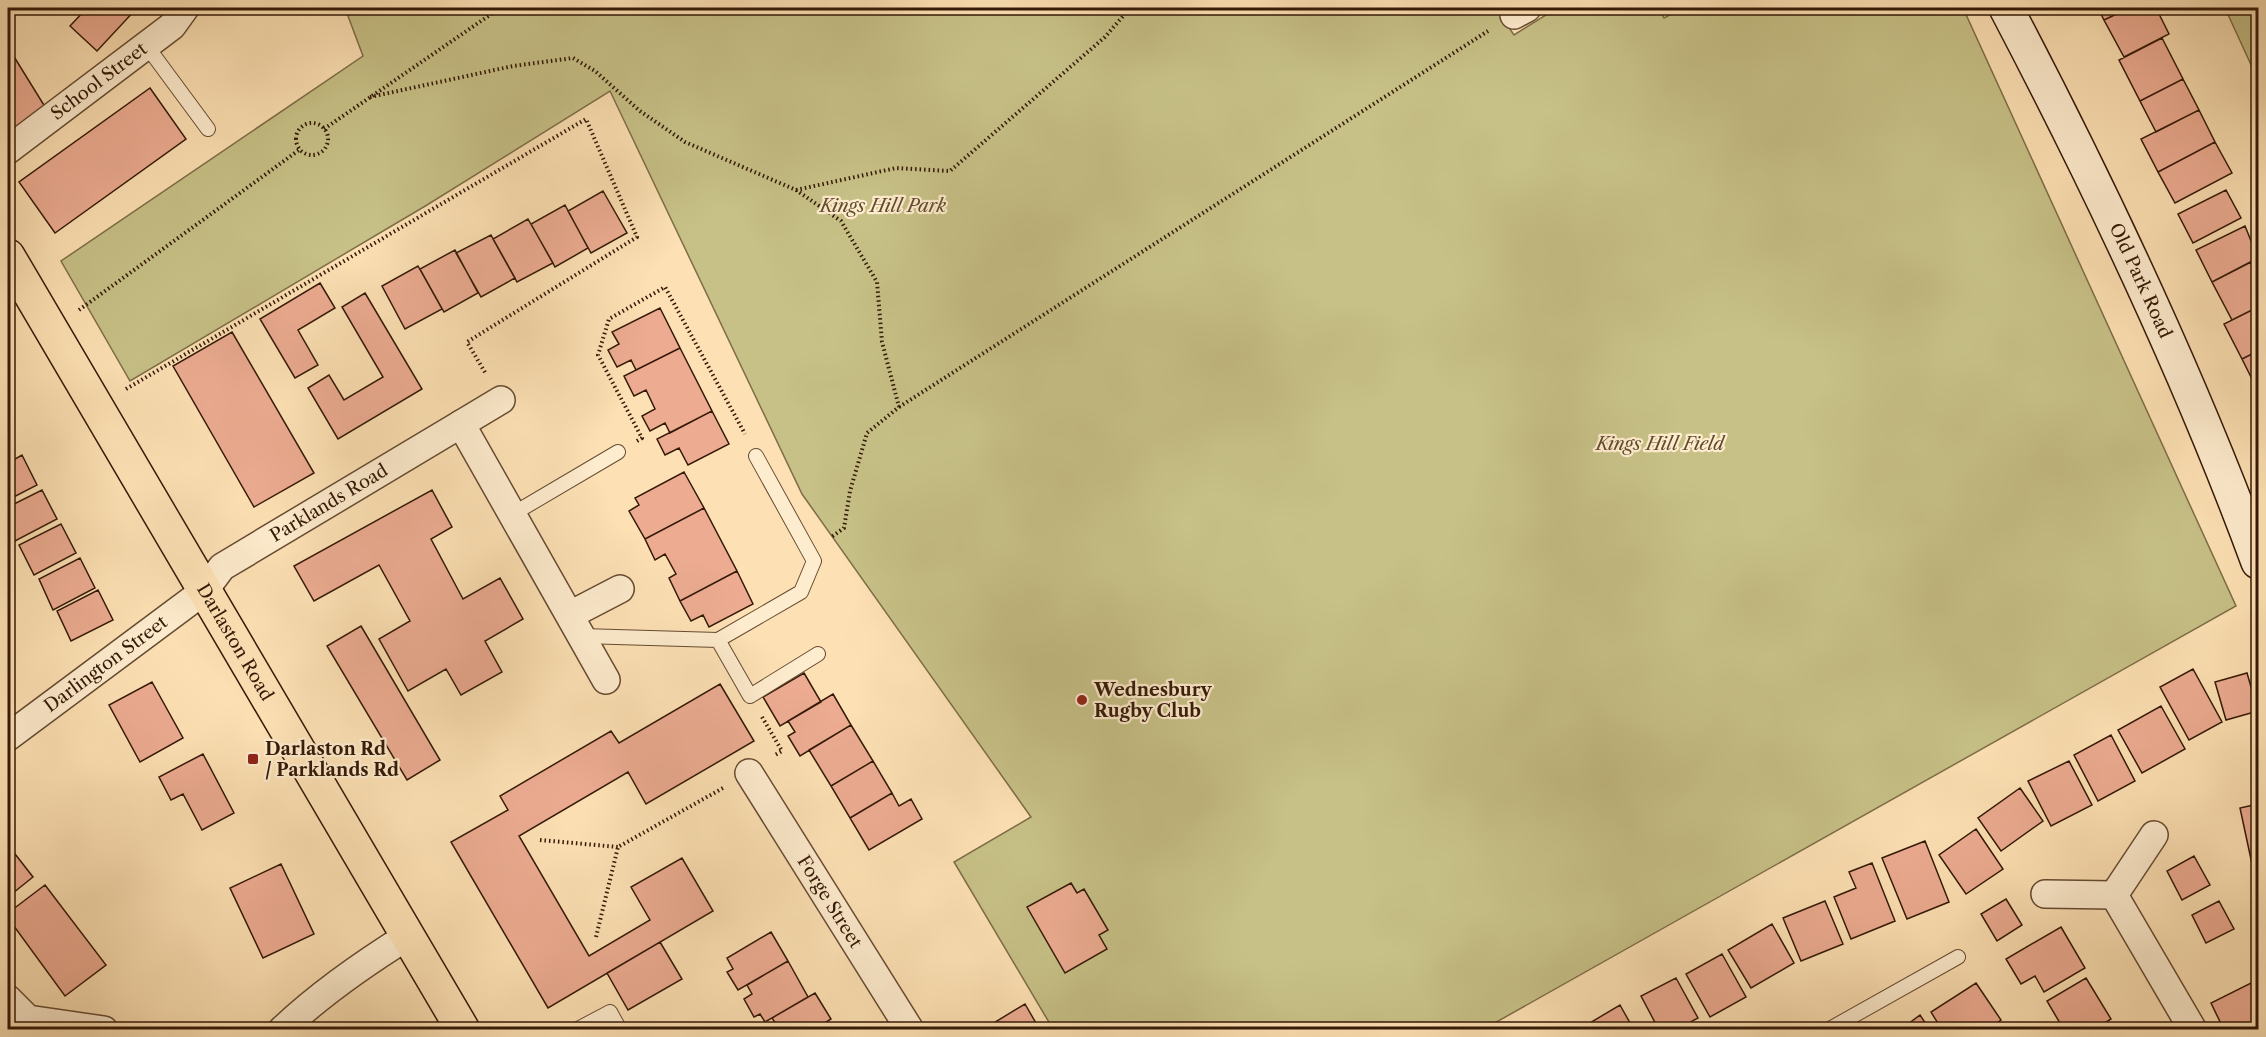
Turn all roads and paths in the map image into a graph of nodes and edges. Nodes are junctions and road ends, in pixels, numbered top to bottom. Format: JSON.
{"nodes":[{"id":1,"x":185,"y":8,"type":"edge"},
{"id":2,"x":500,"y":8,"type":"edge"},
{"id":3,"x":896,"y":8,"type":"edge"},
{"id":4,"x":902,"y":8,"type":"edge"},
{"id":5,"x":1130,"y":8,"type":"edge"},
{"id":6,"x":2006,"y":8,"type":"edge"},
{"id":7,"x":1520,"y":11,"type":"edge"},
{"id":8,"x":146,"y":45,"type":"junction"},
{"id":9,"x":370,"y":97,"type":"junction"},
{"id":10,"x":208,"y":129,"type":"dead end"},
{"id":11,"x":324,"y":129,"type":"junction"},
{"id":12,"x":8,"y":150,"type":"edge"},
{"id":13,"x":299,"y":150,"type":"junction"},
{"id":14,"x":796,"y":189,"type":"junction"},
{"id":15,"x":8,"y":256,"type":"edge"},
{"id":16,"x":51,"y":331,"type":"junction"},
{"id":17,"x":501,"y":400,"type":"joint"},
{"id":18,"x":97,"y":406,"type":"junction"},
{"id":19,"x":900,"y":407,"type":"junction"},
{"id":20,"x":461,"y":424,"type":"junction"},
{"id":21,"x":741,"y":426,"type":"dead end"},
{"id":22,"x":618,"y":452,"type":"joint"},
{"id":23,"x":756,"y":456,"type":"dead end"},
{"id":24,"x":511,"y":515,"type":"junction"},
{"id":25,"x":808,"y":552,"type":"junction"},
{"id":26,"x":2259,"y":562,"type":"edge"},
{"id":27,"x":620,"y":589,"type":"dead end"},
{"id":28,"x":204,"y":591,"type":"junction"},
{"id":29,"x":576,"y":625,"type":"junction"},
{"id":30,"x":718,"y":640,"type":"junction"},
{"id":31,"x":818,"y":654,"type":"dead end"},
{"id":32,"x":606,"y":680,"type":"dead end"},
{"id":33,"x":750,"y":696,"type":"junction"},
{"id":34,"x":8,"y":737,"type":"edge"},
{"id":35,"x":749,"y":773,"type":"junction"},
{"id":36,"x":2154,"y":835,"type":"dead end"},
{"id":37,"x":540,"y":840,"type":"dead end"},
{"id":38,"x":618,"y":847,"type":"junction"},
{"id":39,"x":2045,"y":894,"type":"dead end"},
{"id":40,"x":2114,"y":895,"type":"junction"},
{"id":41,"x":408,"y":936,"type":"junction"},
{"id":42,"x":596,"y":937,"type":"dead end"},
{"id":43,"x":1958,"y":957,"type":"dead end"},
{"id":44,"x":8,"y":999,"type":"edge"},
{"id":45,"x":105,"y":1029,"type":"edge"},
{"id":46,"x":282,"y":1029,"type":"edge"},
{"id":47,"x":464,"y":1029,"type":"edge"},
{"id":48,"x":576,"y":1029,"type":"edge"},
{"id":49,"x":620,"y":1029,"type":"edge"},
{"id":50,"x":910,"y":1029,"type":"edge"},
{"id":51,"x":1828,"y":1029,"type":"edge"},
{"id":52,"x":2193,"y":1029,"type":"edge"}],
"edges":[{"from":1,"to":8,"type":"street","name":"School Street"},
{"from":2,"to":9,"type":"path"},
{"from":3,"to":4,"type":"path"},
{"from":5,"to":14,"type":"path"},
{"from":6,"to":26,"type":"street","name":"Old Park Road"},
{"from":7,"to":19,"type":"path"},
{"from":8,"to":10,"type":"lane"},
{"from":8,"to":12,"type":"street","name":"School Street"},
{"from":9,"to":11,"type":"path"},
{"from":9,"to":14,"type":"path"},
{"from":11,"to":13,"type":"path"},
{"from":11,"to":13,"type":"path"},
{"from":13,"to":16,"type":"path"},
{"from":14,"to":19,"type":"path"},
{"from":15,"to":16,"type":"main road","name":"Darlaston Road"},
{"from":16,"to":18,"type":"main road","name":"Darlaston Road"},
{"from":17,"to":18,"type":"path"},
{"from":17,"to":20,"type":"street","name":"Parklands Road"},
{"from":18,"to":28,"type":"main road","name":"Darlaston Road"},
{"from":19,"to":25,"type":"path"},
{"from":20,"to":24,"type":"street"},
{"from":20,"to":28,"type":"street","name":"Parklands Road"},
{"from":21,"to":22,"type":"path"},
{"from":22,"to":24,"type":"lane"},
{"from":23,"to":25,"type":"lane"},
{"from":24,"to":29,"type":"street"},
{"from":25,"to":30,"type":"lane"},
{"from":27,"to":29,"type":"street"},
{"from":28,"to":34,"type":"street","name":"Darlington Street"},
{"from":28,"to":41,"type":"main road","name":"Darlaston Road"},
{"from":29,"to":30,"type":"lane"},
{"from":29,"to":32,"type":"street"},
{"from":30,"to":33,"type":"lane"},
{"from":31,"to":33,"type":"lane"},
{"from":33,"to":35,"type":"path"},
{"from":35,"to":38,"type":"path"},
{"from":35,"to":50,"type":"street","name":"Forge Street"},
{"from":36,"to":40,"type":"street"},
{"from":37,"to":38,"type":"path"},
{"from":38,"to":42,"type":"path"},
{"from":39,"to":40,"type":"street"},
{"from":40,"to":52,"type":"street"},
{"from":41,"to":46,"type":"street"},
{"from":41,"to":47,"type":"main road","name":"Darlaston Road"},
{"from":43,"to":51,"type":"lane"},
{"from":44,"to":45,"type":"street"},
{"from":48,"to":49,"type":"lane"}]}
